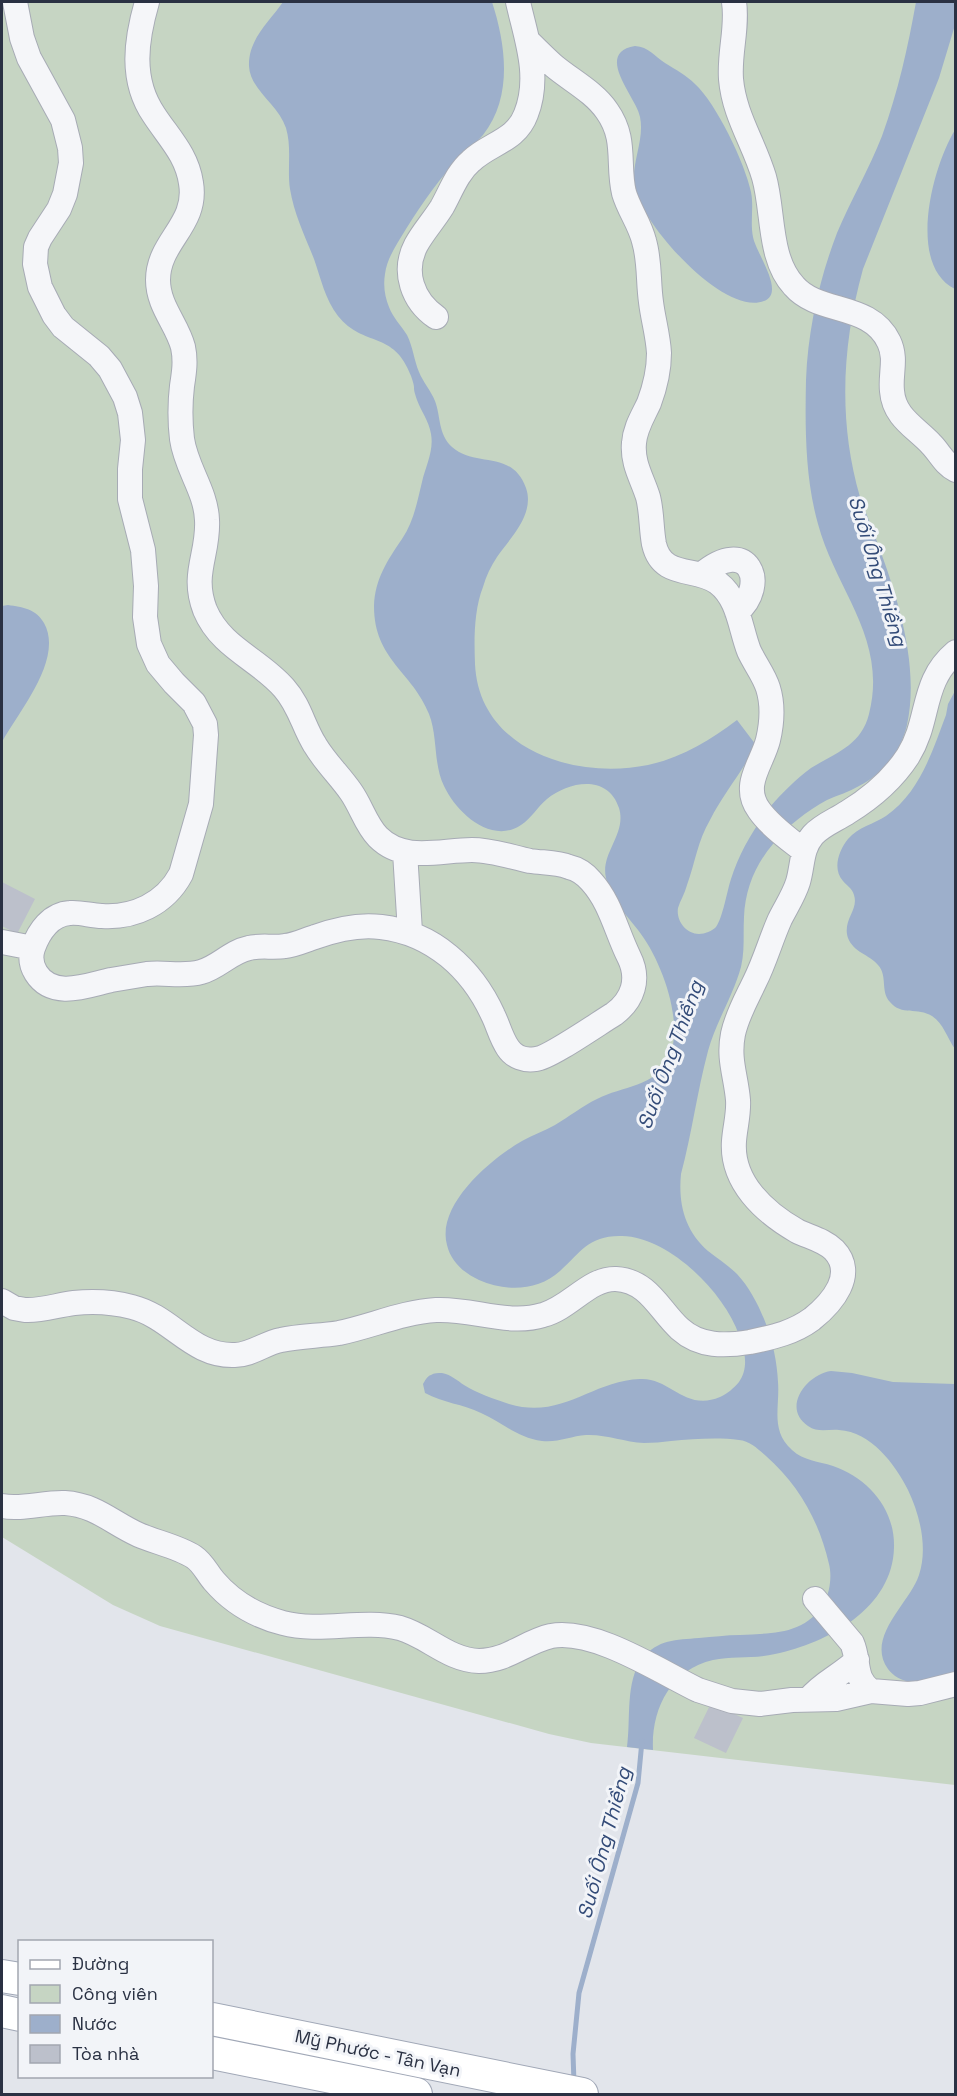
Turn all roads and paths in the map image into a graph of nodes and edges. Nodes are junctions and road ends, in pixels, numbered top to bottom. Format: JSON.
{"nodes":[{"id":1,"x":15,"y":2,"type":"edge"},
{"id":2,"x":147,"y":2,"type":"edge"},
{"id":3,"x":518,"y":2,"type":"edge"},
{"id":4,"x":734,"y":2,"type":"edge"},
{"id":5,"x":530,"y":43,"type":"junction"},
{"id":6,"x":436,"y":317,"type":"dead end"},
{"id":7,"x":956,"y":470,"type":"edge"},
{"id":8,"x":701,"y":575,"type":"junction"},
{"id":9,"x":737,"y":612,"type":"junction"},
{"id":10,"x":956,"y":652,"type":"edge"},
{"id":11,"x":804,"y":851,"type":"junction"},
{"id":12,"x":405,"y":852,"type":"junction"},
{"id":13,"x":410,"y":932,"type":"junction"},
{"id":14,"x":2,"y":942,"type":"edge"},
{"id":15,"x":33,"y":948,"type":"junction"},
{"id":16,"x":2,"y":1301,"type":"edge"},
{"id":17,"x":2,"y":1506,"type":"edge"},
{"id":18,"x":815,"y":1599,"type":"dead end"},
{"id":19,"x":857,"y":1660,"type":"junction"},
{"id":20,"x":956,"y":1684,"type":"edge"},
{"id":21,"x":872,"y":1691,"type":"junction"},
{"id":22,"x":809,"y":1699,"type":"junction"},
{"id":23,"x":2,"y":1976,"type":"edge"},
{"id":24,"x":18,"y":1979,"type":"edge"},
{"id":25,"x":2,"y":2011,"type":"edge"},
{"id":26,"x":18,"y":2015,"type":"edge"},
{"id":27,"x":213,"y":2019,"type":"edge"},
{"id":28,"x":213,"y":2053,"type":"edge"},
{"id":29,"x":349,"y":2087,"type":"edge"},
{"id":30,"x":416,"y":2094,"type":"edge"},
{"id":31,"x":582,"y":2094,"type":"edge"}],
"edges":[{"from":1,"to":15,"type":"lane"},
{"from":2,"to":12,"type":"lane"},
{"from":3,"to":5,"type":"lane"},
{"from":4,"to":7,"type":"lane"},
{"from":5,"to":6,"type":"lane"},
{"from":5,"to":8,"type":"lane"},
{"from":8,"to":9,"type":"lane"},
{"from":8,"to":9,"type":"lane"},
{"from":9,"to":11,"type":"lane"},
{"from":10,"to":11,"type":"lane"},
{"from":11,"to":16,"type":"lane"},
{"from":12,"to":13,"type":"lane"},
{"from":12,"to":13,"type":"lane"},
{"from":13,"to":15,"type":"lane"},
{"from":14,"to":15,"type":"lane"},
{"from":17,"to":22,"type":"lane"},
{"from":18,"to":19,"type":"lane"},
{"from":19,"to":21,"type":"lane"},
{"from":19,"to":22,"type":"lane"},
{"from":20,"to":21,"type":"lane"},
{"from":21,"to":22,"type":"lane"},
{"from":23,"to":24,"type":"main road"},
{"from":25,"to":26,"type":"main road"},
{"from":27,"to":31,"type":"main road","name":"Mỹ Phước - Tân Vạn"},
{"from":28,"to":29,"type":"main road","name":"Mỹ Phước - Tân Vạn"},
{"from":29,"to":30,"type":"main road","name":"Mỹ Phước - Tân Vạn"}]}
